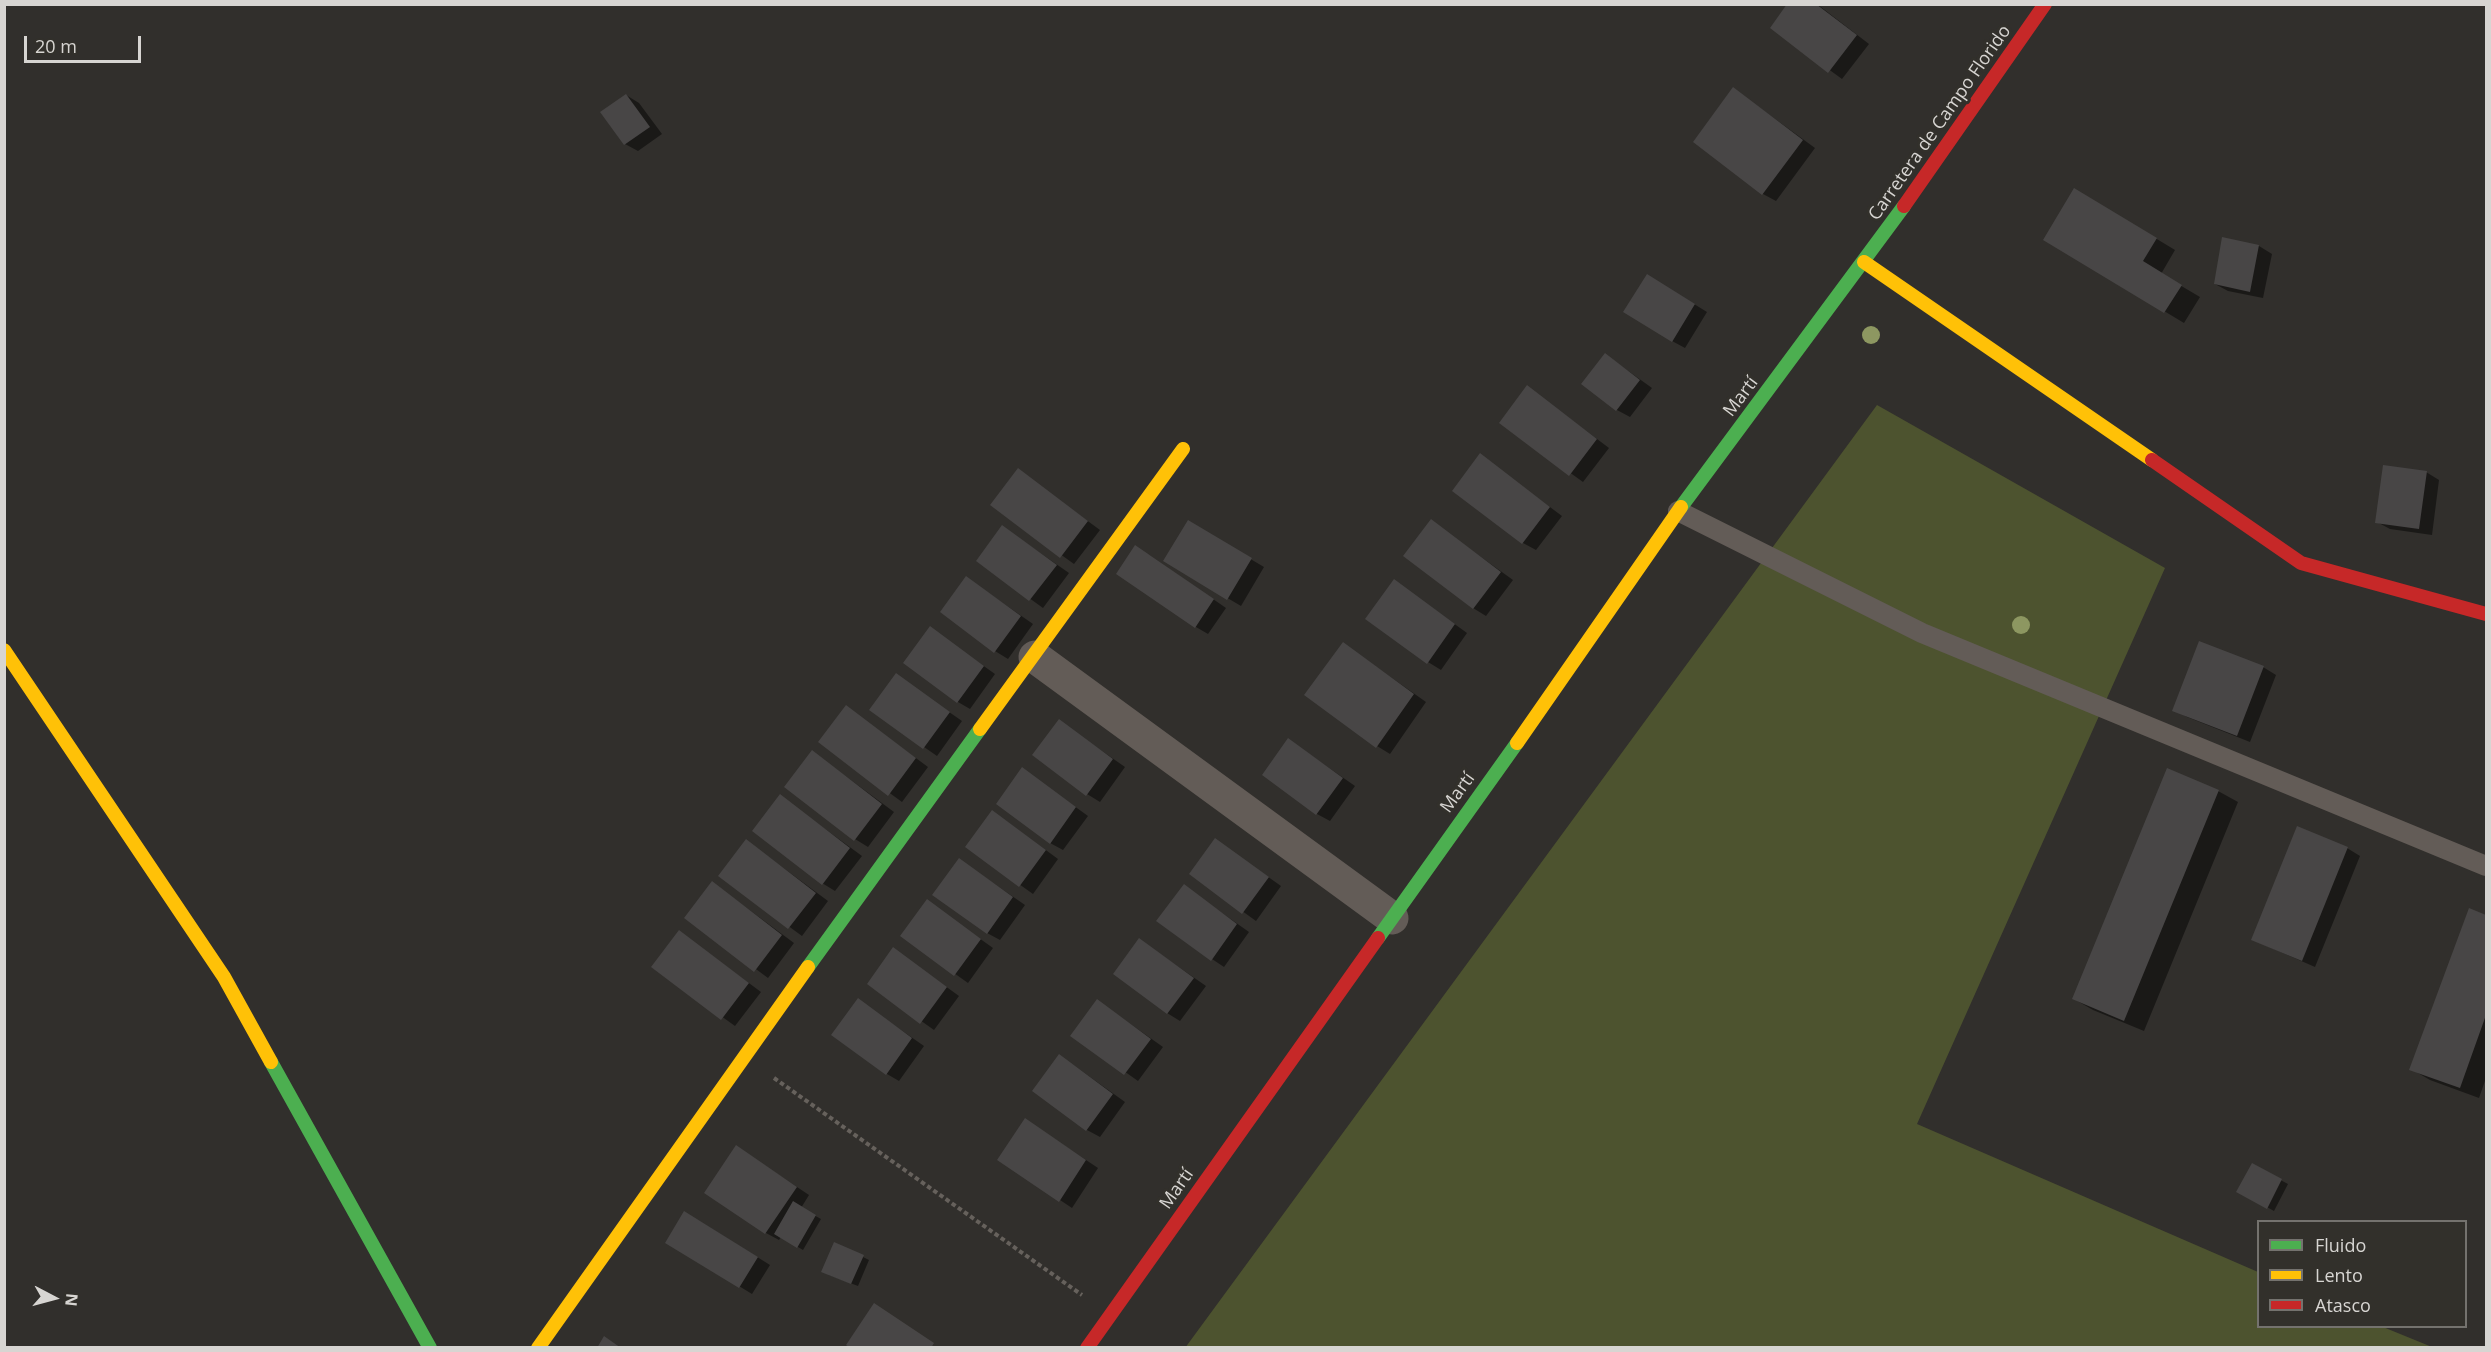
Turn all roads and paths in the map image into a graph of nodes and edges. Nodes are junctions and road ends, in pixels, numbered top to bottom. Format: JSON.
{"nodes":[{"id":1,"x":2045,"y":4,"type":"edge"},
{"id":2,"x":1864,"y":262,"type":"junction"},
{"id":3,"x":1183,"y":449,"type":"dead end"},
{"id":4,"x":1678,"y":511,"type":"junction"},
{"id":5,"x":2487,"y":614,"type":"edge"},
{"id":6,"x":4,"y":650,"type":"edge"},
{"id":7,"x":1035,"y":657,"type":"junction"},
{"id":8,"x":2487,"y":866,"type":"edge"},
{"id":9,"x":1392,"y":918,"type":"junction"},
{"id":10,"x":744,"y":1056,"type":"junction"},
{"id":11,"x":1110,"y":1314,"type":"junction"},
{"id":12,"x":430,"y":1347,"type":"edge"},
{"id":13,"x":538,"y":1347,"type":"edge"},
{"id":14,"x":1086,"y":1347,"type":"edge"}],
"edges":[{"from":1,"to":2,"type":"street","name":"Carretera de Campo Florido"},
{"from":2,"to":4,"type":"street","name":"Martí"},
{"from":2,"to":5,"type":"street"},
{"from":3,"to":7,"type":"street"},
{"from":4,"to":8,"type":"lane"},
{"from":4,"to":9,"type":"street","name":"Martí"},
{"from":6,"to":12,"type":"street"},
{"from":7,"to":9,"type":"street"},
{"from":7,"to":10,"type":"street"},
{"from":9,"to":11,"type":"street","name":"Martí"},
{"from":10,"to":11,"type":"path"},
{"from":10,"to":13,"type":"street"},
{"from":11,"to":14,"type":"street","name":"Martí"}]}
